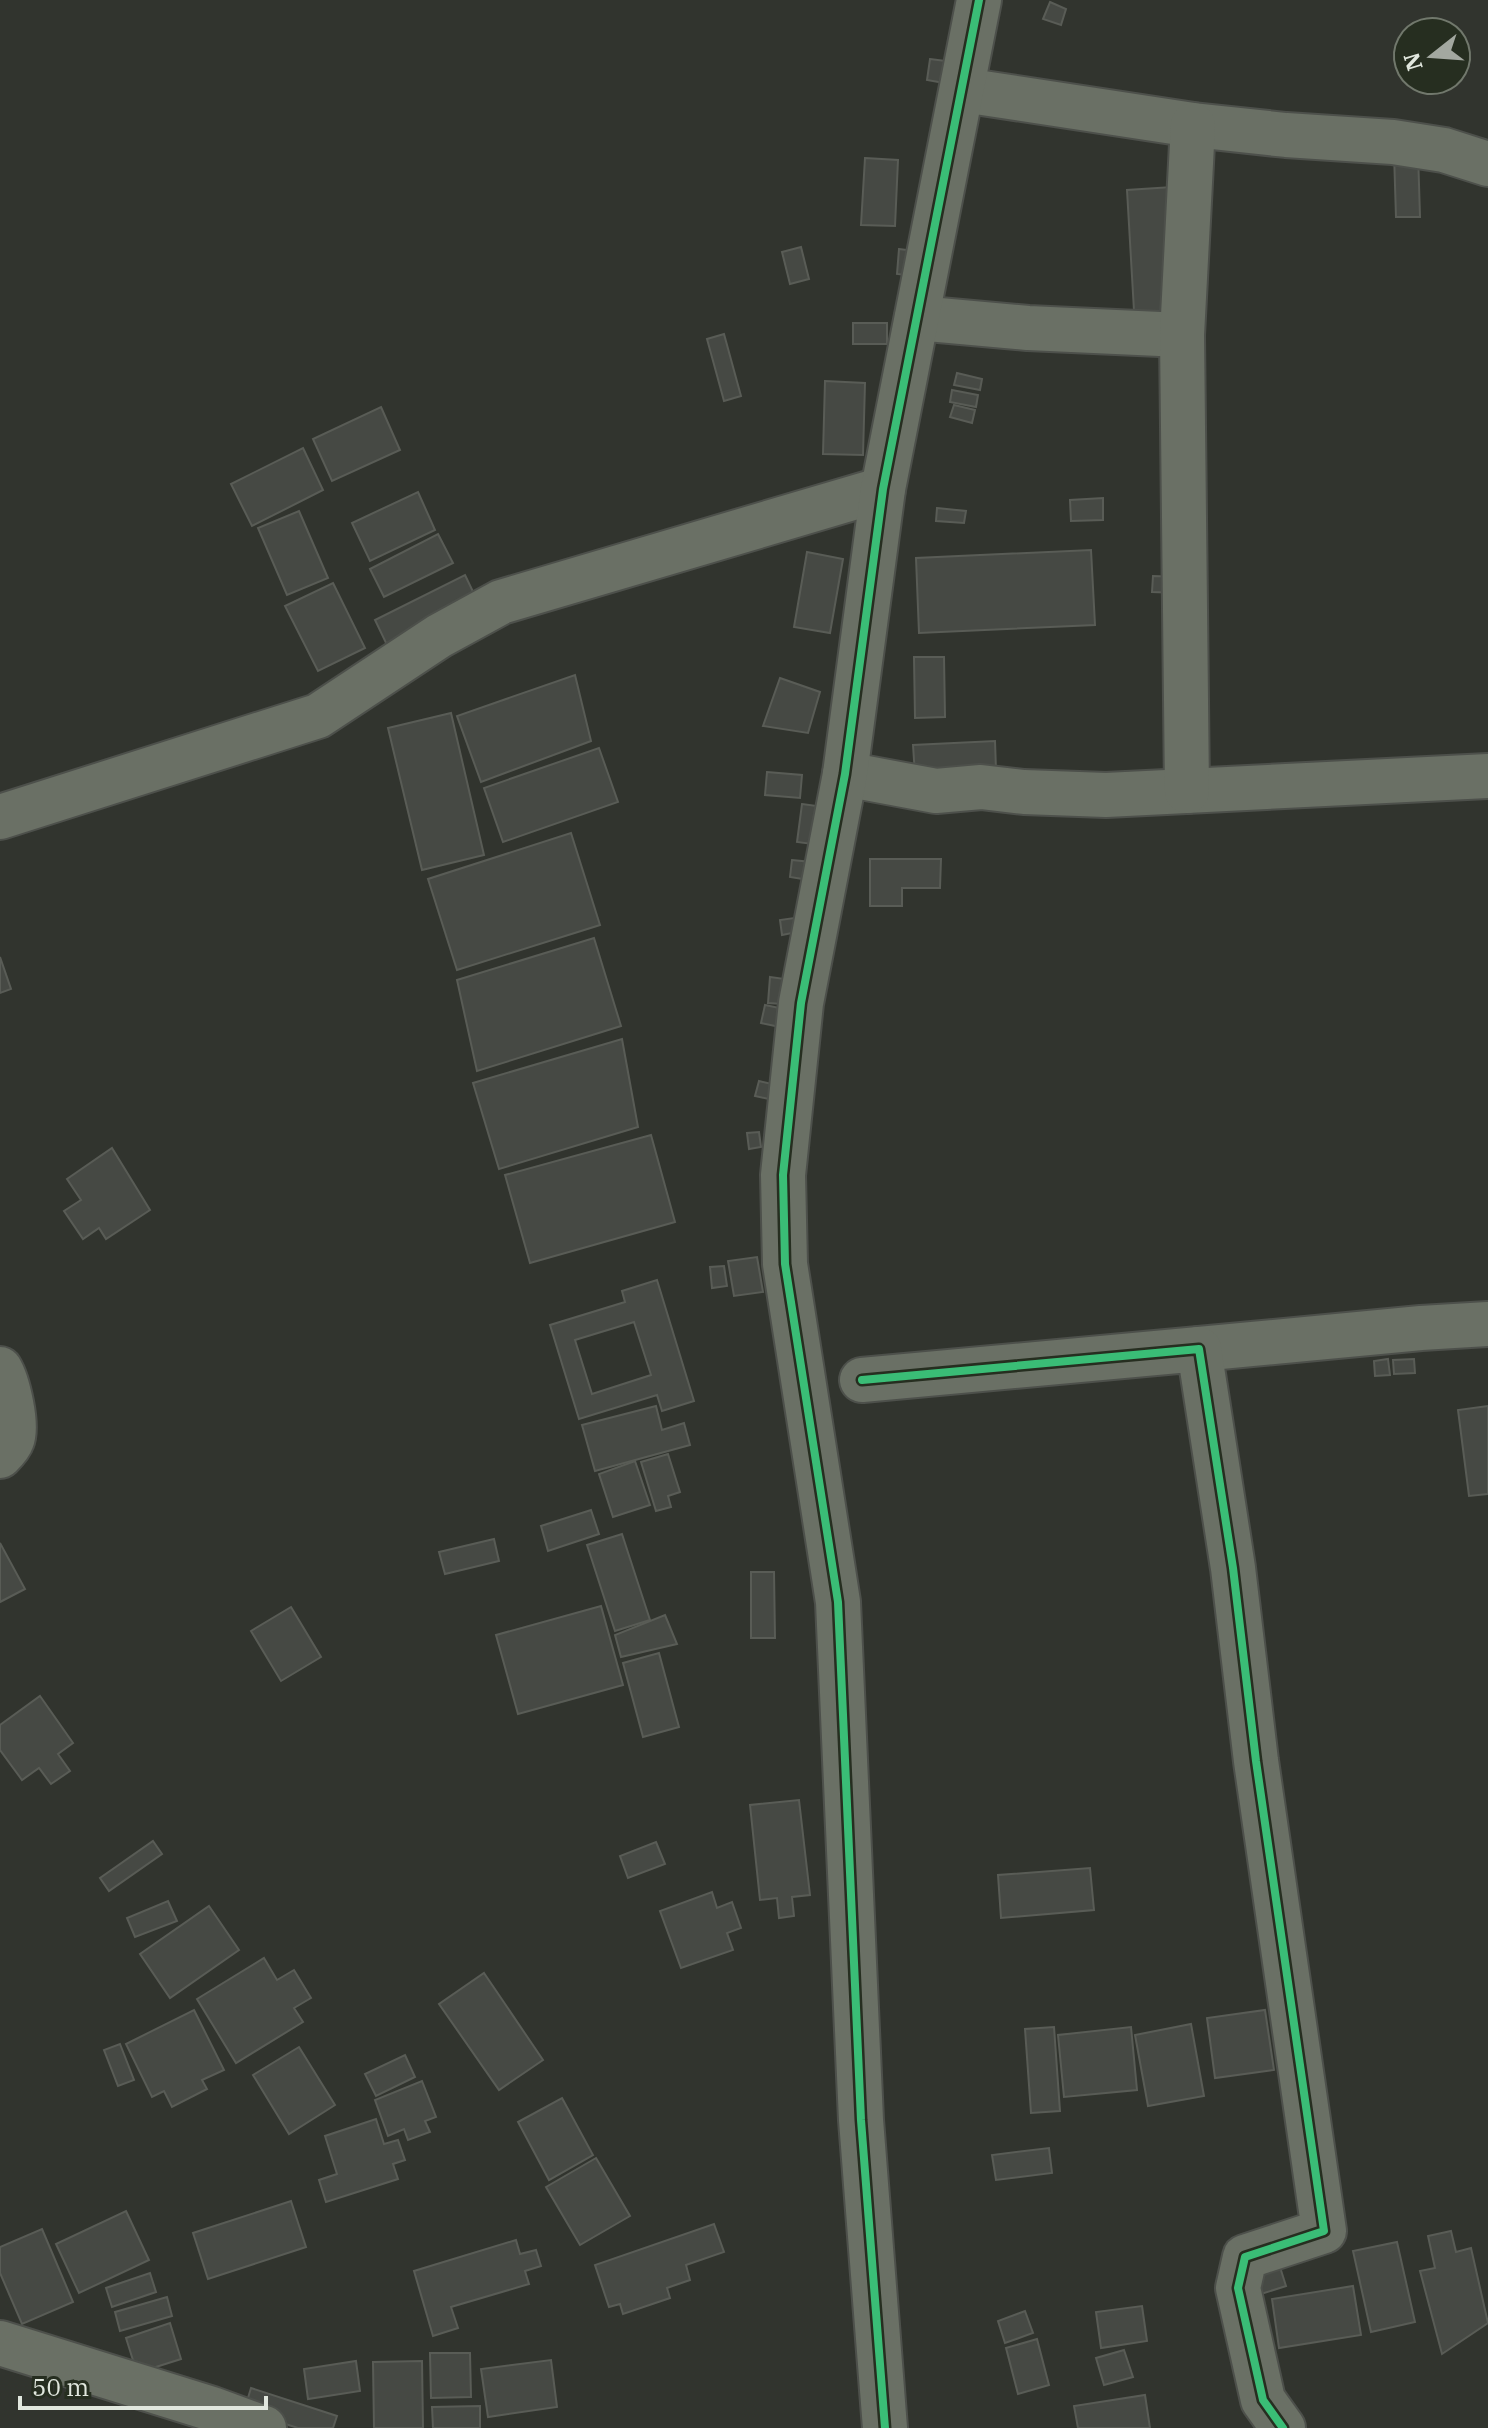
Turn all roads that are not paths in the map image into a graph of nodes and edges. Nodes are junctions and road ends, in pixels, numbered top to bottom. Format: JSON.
{"nodes":[{"id":1,"x":979,"y":0,"type":"edge"},
{"id":2,"x":963,"y":90,"type":"junction"},
{"id":3,"x":1193,"y":125,"type":"junction"},
{"id":4,"x":1488,"y":164,"type":"edge"},
{"id":5,"x":917,"y":318,"type":"junction"},
{"id":6,"x":1182,"y":335,"type":"junction"},
{"id":7,"x":883,"y":489,"type":"junction"},
{"id":8,"x":845,"y":774,"type":"junction"},
{"id":9,"x":1488,"y":776,"type":"edge"},
{"id":10,"x":1187,"y":791,"type":"junction"},
{"id":11,"x":0,"y":817,"type":"edge"},
{"id":12,"x":1488,"y":1324,"type":"edge"},
{"id":13,"x":1199,"y":1349,"type":"junction"},
{"id":14,"x":0,"y":1369,"type":"edge"},
{"id":15,"x":862,"y":1380,"type":"dead end"},
{"id":16,"x":0,"y":1456,"type":"edge"},
{"id":17,"x":0,"y":2343,"type":"edge"},
{"id":18,"x":264,"y":2428,"type":"edge"},
{"id":19,"x":885,"y":2428,"type":"edge"},
{"id":20,"x":1283,"y":2428,"type":"edge"}],
"edges":[{"from":1,"to":2,"type":"street"},
{"from":2,"to":3,"type":"street"},
{"from":2,"to":5,"type":"street"},
{"from":3,"to":4,"type":"street"},
{"from":3,"to":6,"type":"street"},
{"from":5,"to":6,"type":"street"},
{"from":5,"to":7,"type":"street"},
{"from":6,"to":10,"type":"street"},
{"from":7,"to":8,"type":"street"},
{"from":7,"to":11,"type":"street"},
{"from":8,"to":10,"type":"street"},
{"from":8,"to":19,"type":"street"},
{"from":9,"to":10,"type":"street"},
{"from":12,"to":13,"type":"street"},
{"from":13,"to":15,"type":"street"},
{"from":13,"to":20,"type":"street"},
{"from":14,"to":16,"type":"street"},
{"from":17,"to":18,"type":"street"}]}
